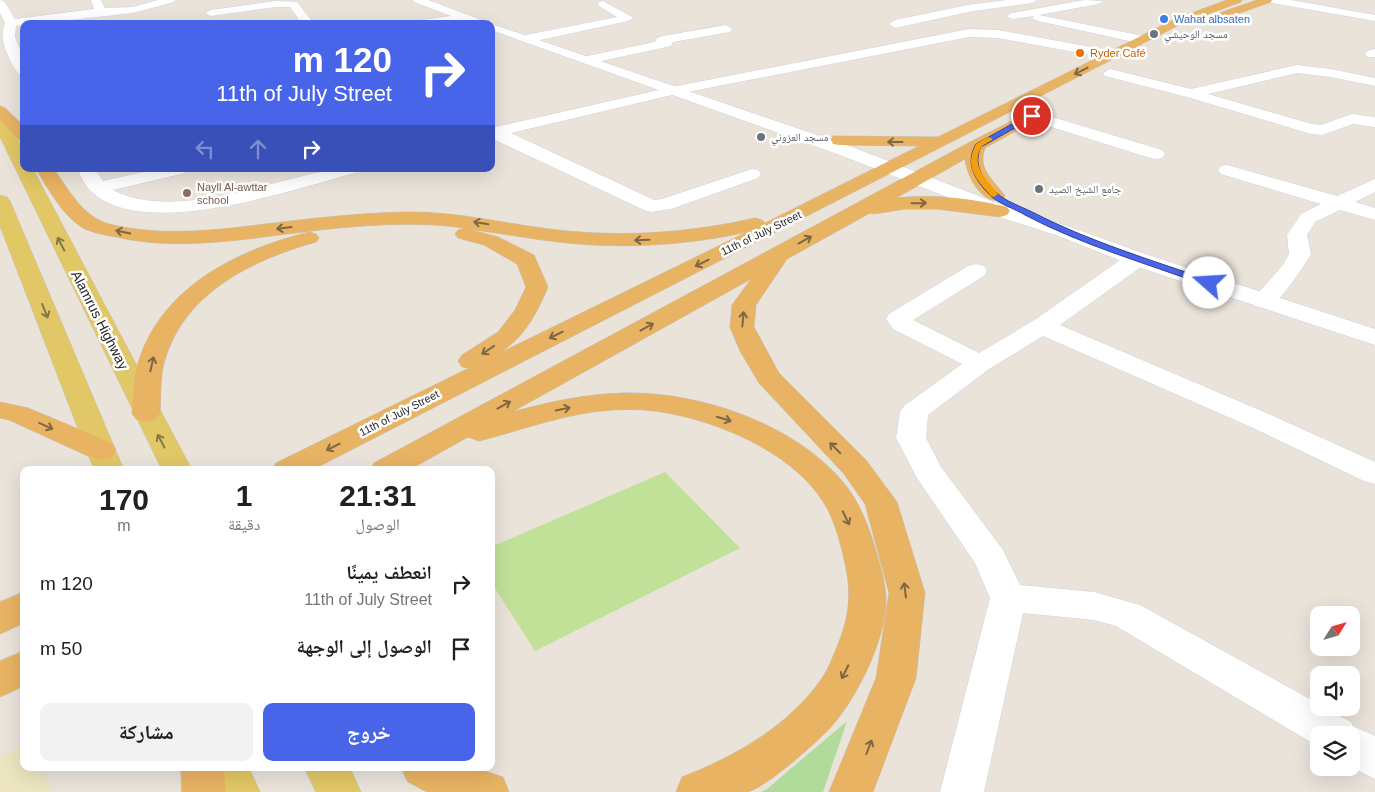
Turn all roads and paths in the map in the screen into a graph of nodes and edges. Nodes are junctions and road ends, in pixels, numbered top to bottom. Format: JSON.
{"nodes":[{"id":1,"x":96,"y":0,"type":"edge"},
{"id":2,"x":170,"y":0,"type":"edge"},
{"id":3,"x":418,"y":0,"type":"edge"},
{"id":4,"x":1032,"y":0,"type":"edge"},
{"id":5,"x":1237,"y":0,"type":"edge"},
{"id":6,"x":1268,"y":0,"type":"edge"},
{"id":7,"x":1272,"y":0,"type":"edge"},
{"id":8,"x":1098,"y":1,"type":"edge"},
{"id":9,"x":0,"y":3,"type":"edge"},
{"id":10,"x":603,"y":4,"type":"dead end"},
{"id":11,"x":969,"y":10,"type":"junction"},
{"id":12,"x":101,"y":12,"type":"junction"},
{"id":13,"x":211,"y":13,"type":"dead end"},
{"id":14,"x":1024,"y":15,"type":"junction"},
{"id":15,"x":466,"y":17,"type":"junction"},
{"id":16,"x":1191,"y":17,"type":"junction"},
{"id":17,"x":1375,"y":18,"type":"edge"},
{"id":18,"x":36,"y":20,"type":"edge"},
{"id":19,"x":305,"y":20,"type":"edge"},
{"id":20,"x":447,"y":20,"type":"edge"},
{"id":21,"x":474,"y":20,"type":"edge"},
{"id":22,"x":1212,"y":20,"type":"junction"},
{"id":23,"x":20,"y":22,"type":"edge"},
{"id":24,"x":11,"y":23,"type":"junction"},
{"id":25,"x":896,"y":24,"type":"dead end"},
{"id":26,"x":495,"y":27,"type":"edge"},
{"id":27,"x":726,"y":29,"type":"dead end"},
{"id":28,"x":526,"y":38,"type":"junction"},
{"id":29,"x":1143,"y":40,"type":"junction"},
{"id":30,"x":587,"y":60,"type":"junction"},
{"id":31,"x":1112,"y":64,"type":"junction"},
{"id":32,"x":20,"y":66,"type":"edge"},
{"id":33,"x":1375,"y":82,"type":"edge"},
{"id":34,"x":672,"y":91,"type":"junction"},
{"id":35,"x":1192,"y":94,"type":"junction"},
{"id":36,"x":0,"y":111,"type":"edge"},
{"id":37,"x":1032,"y":116,"type":"junction"},
{"id":38,"x":0,"y":121,"type":"edge"},
{"id":39,"x":1375,"y":122,"type":"edge"},
{"id":40,"x":20,"y":132,"type":"edge"},
{"id":41,"x":495,"y":132,"type":"edge"},
{"id":42,"x":495,"y":133,"type":"edge"},
{"id":43,"x":944,"y":140,"type":"junction"},
{"id":44,"x":842,"y":145,"type":"junction"},
{"id":45,"x":978,"y":145,"type":"junction"},
{"id":46,"x":1156,"y":154,"type":"dead end"},
{"id":47,"x":20,"y":161,"type":"edge"},
{"id":48,"x":897,"y":164,"type":"junction"},
{"id":49,"x":1227,"y":170,"type":"dead end"},
{"id":50,"x":26,"y":172,"type":"edge"},
{"id":51,"x":47,"y":172,"type":"edge"},
{"id":52,"x":88,"y":172,"type":"edge"},
{"id":53,"x":166,"y":172,"type":"edge"},
{"id":54,"x":338,"y":172,"type":"edge"},
{"id":55,"x":752,"y":174,"type":"dead end"},
{"id":56,"x":924,"y":175,"type":"junction"},
{"id":57,"x":1375,"y":185,"type":"edge"},
{"id":58,"x":852,"y":187,"type":"junction"},
{"id":59,"x":98,"y":188,"type":"junction"},
{"id":60,"x":0,"y":201,"type":"edge"},
{"id":61,"x":825,"y":201,"type":"junction"},
{"id":62,"x":1339,"y":202,"type":"junction"},
{"id":63,"x":998,"y":203,"type":"junction"},
{"id":64,"x":853,"y":213,"type":"junction"},
{"id":65,"x":1375,"y":214,"type":"edge"},
{"id":66,"x":778,"y":255,"type":"junction"},
{"id":67,"x":1137,"y":259,"type":"junction"},
{"id":68,"x":976,"y":271,"type":"dead end"},
{"id":69,"x":1263,"y":302,"type":"junction"},
{"id":70,"x":1042,"y":326,"type":"junction"},
{"id":71,"x":1375,"y":337,"type":"edge"},
{"id":72,"x":980,"y":363,"type":"junction"},
{"id":73,"x":0,"y":410,"type":"edge"},
{"id":74,"x":146,"y":412,"type":"junction"},
{"id":75,"x":368,"y":428,"type":"junction"},
{"id":76,"x":416,"y":453,"type":"junction"},
{"id":77,"x":105,"y":460,"type":"edge"},
{"id":78,"x":175,"y":466,"type":"edge"},
{"id":79,"x":295,"y":466,"type":"edge"},
{"id":80,"x":392,"y":466,"type":"edge"},
{"id":81,"x":1375,"y":474,"type":"edge"},
{"id":82,"x":1008,"y":598,"type":"junction"},
{"id":83,"x":20,"y":608,"type":"edge"},
{"id":84,"x":0,"y":619,"type":"edge"},
{"id":85,"x":1320,"y":726,"type":"edge"},
{"id":86,"x":1360,"y":750,"type":"edge"},
{"id":87,"x":1375,"y":759,"type":"edge"},
{"id":88,"x":203,"y":771,"type":"edge"},
{"id":89,"x":229,"y":771,"type":"edge"},
{"id":90,"x":328,"y":771,"type":"edge"},
{"id":91,"x":428,"y":771,"type":"edge"},
{"id":92,"x":204,"y":792,"type":"edge"},
{"id":93,"x":238,"y":792,"type":"edge"},
{"id":94,"x":339,"y":792,"type":"edge"},
{"id":95,"x":488,"y":792,"type":"edge"},
{"id":96,"x":698,"y":792,"type":"edge"},
{"id":97,"x":851,"y":792,"type":"edge"},
{"id":98,"x":962,"y":792,"type":"edge"}],
"edges":[{"from":1,"to":12,"type":"street"},
{"from":2,"to":12,"type":"street"},
{"from":3,"to":15,"type":"street"},
{"from":4,"to":11,"type":"street"},
{"from":5,"to":16,"type":"highway","name":"11th of July Street"},
{"from":6,"to":22,"type":"highway","name":"11th of July Street"},
{"from":7,"to":17,"type":"street"},
{"from":8,"to":14,"type":"street"},
{"from":9,"to":24,"type":"street"},
{"from":10,"to":28,"type":"street"},
{"from":11,"to":14,"type":"street"},
{"from":11,"to":25,"type":"street"},
{"from":12,"to":18,"type":"street"},
{"from":13,"to":19,"type":"street"},
{"from":14,"to":29,"type":"street"},
{"from":15,"to":20,"type":"street"},
{"from":15,"to":21,"type":"street"},
{"from":16,"to":22,"type":"highway"},
{"from":16,"to":29,"type":"highway","name":"11th of July Street"},
{"from":22,"to":31,"type":"highway","name":"11th of July Street"},
{"from":23,"to":24,"type":"street"},
{"from":24,"to":32,"type":"street"},
{"from":26,"to":28,"type":"street"},
{"from":27,"to":30,"type":"street"},
{"from":28,"to":30,"type":"street"},
{"from":29,"to":31,"type":"highway","name":"11th of July Street"},
{"from":30,"to":34,"type":"street"},
{"from":31,"to":34,"type":"street"},
{"from":31,"to":35,"type":"street"},
{"from":31,"to":37,"type":"highway","name":"11th of July Street"},
{"from":31,"to":43,"type":"highway","name":"11th of July Street","one_way":true},
{"from":33,"to":35,"type":"street"},
{"from":34,"to":41,"type":"street"},
{"from":34,"to":44,"type":"street"},
{"from":35,"to":39,"type":"street"},
{"from":36,"to":40,"type":"highway"},
{"from":37,"to":45,"type":"highway","name":"11th of July Street"},
{"from":37,"to":46,"type":"street"},
{"from":38,"to":47,"type":"main road","name":"Alamrus Highway"},
{"from":42,"to":55,"type":"street"},
{"from":43,"to":44,"type":"highway","one_way":true},
{"from":43,"to":48,"type":"highway","name":"11th of July Street"},
{"from":44,"to":48,"type":"street"},
{"from":44,"to":58,"type":"highway"},
{"from":45,"to":56,"type":"highway","name":"11th of July Street"},
{"from":45,"to":63,"type":"highway"},
{"from":48,"to":56,"type":"street"},
{"from":48,"to":58,"type":"highway","name":"11th of July Street"},
{"from":49,"to":62,"type":"street"},
{"from":74,"to":50,"type":"main road","name":"Alamrus Highway","one_way":true},
{"from":61,"to":51,"type":"highway","one_way":true},
{"from":52,"to":59,"type":"street"},
{"from":53,"to":59,"type":"street"},
{"from":54,"to":59,"type":"street"},
{"from":56,"to":63,"type":"street"},
{"from":56,"to":64,"type":"highway","name":"11th of July Street"},
{"from":57,"to":62,"type":"street"},
{"from":58,"to":61,"type":"highway","name":"11th of July Street"},
{"from":60,"to":77,"type":"main road","one_way":true},
{"from":61,"to":75,"type":"highway","name":"11th of July Street","one_way":true},
{"from":62,"to":65,"type":"street"},
{"from":62,"to":69,"type":"street"},
{"from":64,"to":63,"type":"highway","one_way":true},
{"from":63,"to":67,"type":"street"},
{"from":66,"to":64,"type":"highway","name":"11th of July Street","one_way":true},
{"from":76,"to":66,"type":"highway","name":"11th of July Street","one_way":true},
{"from":97,"to":66,"type":"highway","one_way":true},
{"from":67,"to":69,"type":"street"},
{"from":67,"to":70,"type":"street"},
{"from":68,"to":72,"type":"street"},
{"from":69,"to":71,"type":"street"},
{"from":70,"to":72,"type":"street"},
{"from":70,"to":81,"type":"street"},
{"from":72,"to":82,"type":"street"},
{"from":73,"to":77,"type":"highway","one_way":true},
{"from":74,"to":75,"type":"highway","one_way":true},
{"from":78,"to":74,"type":"main road","name":"Alamrus Highway","one_way":true},
{"from":75,"to":79,"type":"highway","name":"11th of July Street","one_way":true},
{"from":76,"to":80,"type":"highway","name":"11th of July Street"},
{"from":76,"to":96,"type":"highway","one_way":true},
{"from":82,"to":85,"type":"street"},
{"from":82,"to":98,"type":"street"},
{"from":83,"to":84,"type":"highway"},
{"from":86,"to":87,"type":"street"},
{"from":88,"to":92,"type":"highway"},
{"from":89,"to":93,"type":"main road"},
{"from":90,"to":94,"type":"main road"},
{"from":91,"to":95,"type":"highway"}]}
